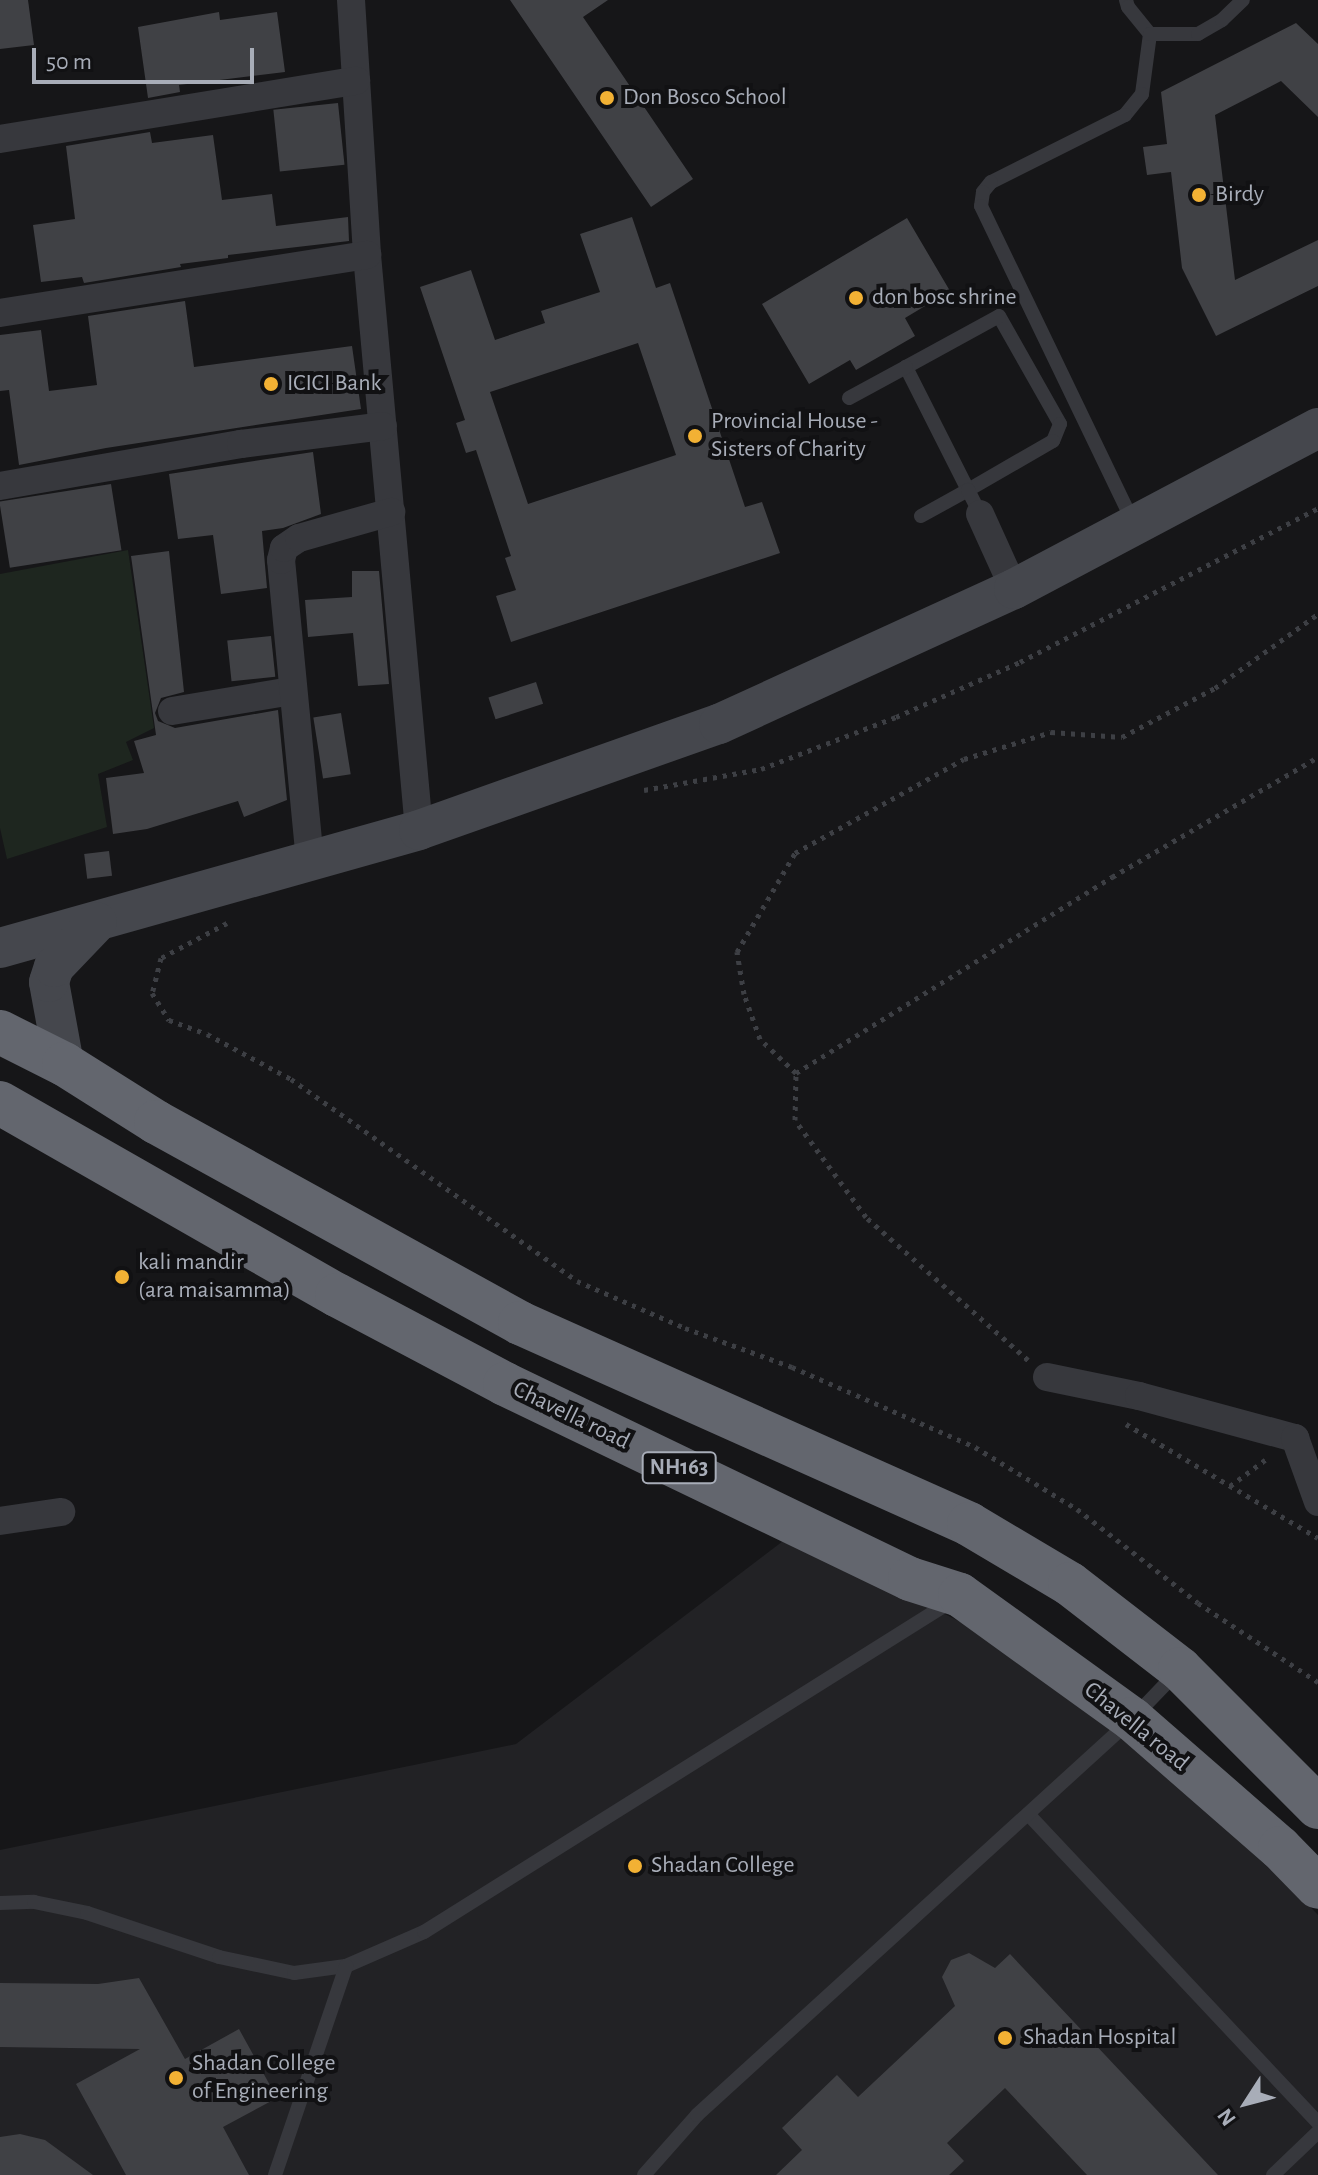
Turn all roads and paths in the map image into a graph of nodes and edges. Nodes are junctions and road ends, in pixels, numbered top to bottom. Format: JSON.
{"nodes":[{"id":1,"x":351,"y":0,"type":"edge"},
{"id":2,"x":1126,"y":0,"type":"edge"},
{"id":3,"x":1243,"y":0,"type":"edge"},
{"id":4,"x":1150,"y":34,"type":"junction"},
{"id":5,"x":356,"y":81,"type":"junction"},
{"id":6,"x":0,"y":139,"type":"edge"},
{"id":7,"x":367,"y":255,"type":"junction"},
{"id":8,"x":0,"y":313,"type":"edge"},
{"id":9,"x":906,"y":367,"type":"junction"},
{"id":10,"x":849,"y":398,"type":"dead end"},
{"id":11,"x":383,"y":426,"type":"junction"},
{"id":12,"x":1318,"y":428,"type":"edge"},
{"id":13,"x":0,"y":486,"type":"edge"},
{"id":14,"x":974,"y":502,"type":"junction"},
{"id":15,"x":1318,"y":508,"type":"edge"},
{"id":16,"x":391,"y":512,"type":"junction"},
{"id":17,"x":921,"y":516,"type":"dead end"},
{"id":18,"x":1135,"y":525,"type":"junction"},
{"id":19,"x":1014,"y":589,"type":"junction"},
{"id":20,"x":1318,"y":614,"type":"edge"},
{"id":21,"x":292,"y":691,"type":"junction"},
{"id":22,"x":172,"y":711,"type":"dead end"},
{"id":23,"x":1318,"y":757,"type":"edge"},
{"id":24,"x":641,"y":790,"type":"dead end"},
{"id":25,"x":419,"y":830,"type":"junction"},
{"id":26,"x":310,"y":861,"type":"junction"},
{"id":27,"x":237,"y":920,"type":"dead end"},
{"id":28,"x":97,"y":922,"type":"junction"},
{"id":29,"x":0,"y":948,"type":"edge"},
{"id":30,"x":0,"y":1032,"type":"edge"},
{"id":31,"x":64,"y":1064,"type":"junction"},
{"id":32,"x":796,"y":1073,"type":"junction"},
{"id":33,"x":0,"y":1103,"type":"edge"},
{"id":34,"x":1047,"y":1377,"type":"joint"},
{"id":35,"x":1112,"y":1416,"type":"dead end"},
{"id":36,"x":1318,"y":1502,"type":"edge"},
{"id":37,"x":61,"y":1512,"type":"dead end"},
{"id":38,"x":0,"y":1521,"type":"edge"},
{"id":39,"x":1318,"y":1538,"type":"edge"},
{"id":40,"x":960,"y":1595,"type":"junction"},
{"id":41,"x":1180,"y":1669,"type":"junction"},
{"id":42,"x":1318,"y":1682,"type":"edge"},
{"id":43,"x":1132,"y":1719,"type":"junction"},
{"id":44,"x":1318,"y":1807,"type":"edge"},
{"id":45,"x":1028,"y":1814,"type":"junction"},
{"id":46,"x":1318,"y":1887,"type":"edge"},
{"id":47,"x":0,"y":1903,"type":"edge"},
{"id":48,"x":346,"y":1966,"type":"junction"},
{"id":49,"x":1318,"y":2123,"type":"edge"},
{"id":50,"x":1318,"y":2132,"type":"edge"},
{"id":51,"x":275,"y":2175,"type":"edge"},
{"id":52,"x":644,"y":2175,"type":"edge"},
{"id":53,"x":1273,"y":2175,"type":"edge"}],
"edges":[{"from":1,"to":5,"type":"street"},
{"from":2,"to":4,"type":"lane"},
{"from":3,"to":4,"type":"lane"},
{"from":4,"to":18,"type":"lane"},
{"from":5,"to":6,"type":"street"},
{"from":5,"to":7,"type":"street"},
{"from":7,"to":8,"type":"street"},
{"from":7,"to":11,"type":"street"},
{"from":9,"to":10,"type":"lane"},
{"from":9,"to":14,"type":"lane"},
{"from":9,"to":14,"type":"lane"},
{"from":11,"to":13,"type":"street"},
{"from":11,"to":16,"type":"street"},
{"from":12,"to":18,"type":"main road"},
{"from":14,"to":17,"type":"lane"},
{"from":14,"to":19,"type":"street"},
{"from":15,"to":24,"type":"path"},
{"from":16,"to":21,"type":"street"},
{"from":16,"to":25,"type":"street"},
{"from":18,"to":19,"type":"main road"},
{"from":19,"to":25,"type":"main road"},
{"from":20,"to":32,"type":"path"},
{"from":21,"to":22,"type":"street"},
{"from":21,"to":26,"type":"street"},
{"from":23,"to":32,"type":"path"},
{"from":25,"to":26,"type":"main road"},
{"from":26,"to":28,"type":"main road"},
{"from":27,"to":42,"type":"path"},
{"from":28,"to":29,"type":"main road"},
{"from":28,"to":31,"type":"main road"},
{"from":30,"to":31,"type":"highway","number":"NH163"},
{"from":31,"to":41,"type":"highway","number":"NH163"},
{"from":32,"to":34,"type":"path"},
{"from":33,"to":40,"type":"highway","name":"Chavella road","number":"NH163"},
{"from":34,"to":36,"type":"street"},
{"from":35,"to":39,"type":"path"},
{"from":37,"to":38,"type":"street"},
{"from":40,"to":43,"type":"highway","name":"Chavella road","number":"NH163"},
{"from":40,"to":48,"type":"lane"},
{"from":41,"to":43,"type":"lane"},
{"from":41,"to":44,"type":"highway","number":"NH163"},
{"from":43,"to":45,"type":"lane"},
{"from":43,"to":46,"type":"highway","name":"Chavella road","number":"NH163"},
{"from":45,"to":49,"type":"lane"},
{"from":45,"to":52,"type":"lane"},
{"from":47,"to":48,"type":"lane"},
{"from":48,"to":51,"type":"lane"},
{"from":50,"to":53,"type":"lane"}]}
